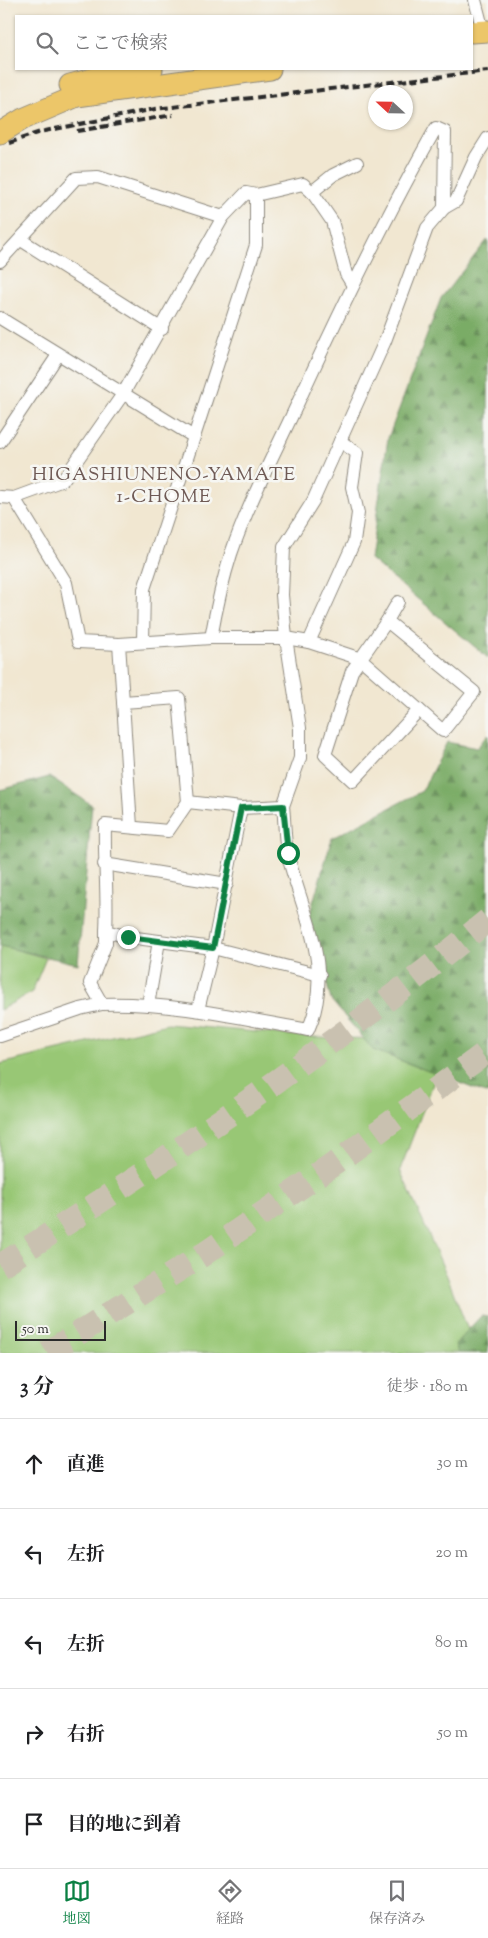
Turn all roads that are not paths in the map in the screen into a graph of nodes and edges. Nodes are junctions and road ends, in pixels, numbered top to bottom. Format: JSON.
{"nodes":[{"id":1,"x":475,"y":0,"type":"edge"},
{"id":2,"x":481,"y":37,"type":"edge"},
{"id":3,"x":144,"y":70,"type":"edge"},
{"id":4,"x":263,"y":70,"type":"edge"},
{"id":5,"x":0,"y":117,"type":"edge"},
{"id":6,"x":0,"y":133,"type":"edge"},
{"id":7,"x":488,"y":138,"type":"edge"},
{"id":8,"x":357,"y":163,"type":"dead end"},
{"id":9,"x":312,"y":192,"type":"junction"},
{"id":10,"x":256,"y":195,"type":"junction"},
{"id":11,"x":444,"y":208,"type":"junction"},
{"id":12,"x":223,"y":217,"type":"junction"},
{"id":13,"x":21,"y":240,"type":"junction"},
{"id":14,"x":0,"y":261,"type":"edge"},
{"id":15,"x":352,"y":284,"type":"junction"},
{"id":16,"x":0,"y":318,"type":"edge"},
{"id":17,"x":162,"y":329,"type":"junction"},
{"id":18,"x":58,"y":354,"type":"junction"},
{"id":19,"x":124,"y":394,"type":"junction"},
{"id":20,"x":194,"y":436,"type":"junction"},
{"id":21,"x":340,"y":441,"type":"junction"},
{"id":22,"x":0,"y":442,"type":"edge"},
{"id":23,"x":0,"y":497,"type":"edge"},
{"id":24,"x":14,"y":498,"type":"junction"},
{"id":25,"x":398,"y":602,"type":"dead end"},
{"id":26,"x":387,"y":621,"type":"junction"},
{"id":27,"x":211,"y":638,"type":"junction"},
{"id":28,"x":286,"y":638,"type":"junction"},
{"id":29,"x":143,"y":642,"type":"junction"},
{"id":30,"x":309,"y":642,"type":"junction"},
{"id":31,"x":119,"y":644,"type":"junction"},
{"id":32,"x":361,"y":659,"type":"junction"},
{"id":33,"x":122,"y":702,"type":"junction"},
{"id":34,"x":419,"y":710,"type":"junction"},
{"id":35,"x":188,"y":802,"type":"junction"},
{"id":36,"x":283,"y":806,"type":"junction"},
{"id":37,"x":241,"y":808,"type":"junction"},
{"id":38,"x":131,"y":827,"type":"junction"},
{"id":39,"x":104,"y":864,"type":"junction"},
{"id":40,"x":227,"y":884,"type":"junction"},
{"id":41,"x":106,"y":931,"type":"junction"},
{"id":42,"x":159,"y":941,"type":"junction"},
{"id":43,"x":213,"y":948,"type":"junction"},
{"id":44,"x":320,"y":975,"type":"junction"},
{"id":45,"x":102,"y":1004,"type":"junction"},
{"id":46,"x":148,"y":1005,"type":"junction"},
{"id":47,"x":198,"y":1010,"type":"junction"},
{"id":48,"x":0,"y":1036,"type":"edge"}],
"edges":[{"from":1,"to":2,"type":"street"},
{"from":3,"to":5,"type":"highway"},
{"from":4,"to":6,"type":"highway"},
{"from":7,"to":11,"type":"street"},
{"from":8,"to":9,"type":"street"},
{"from":9,"to":10,"type":"street"},
{"from":9,"to":15,"type":"street"},
{"from":10,"to":12,"type":"street"},
{"from":10,"to":20,"type":"street"},
{"from":11,"to":15,"type":"street"},
{"from":11,"to":21,"type":"street"},
{"from":12,"to":13,"type":"street"},
{"from":12,"to":17,"type":"street"},
{"from":13,"to":14,"type":"street"},
{"from":13,"to":17,"type":"street"},
{"from":15,"to":27,"type":"street"},
{"from":16,"to":18,"type":"street"},
{"from":17,"to":19,"type":"street"},
{"from":18,"to":19,"type":"street"},
{"from":18,"to":22,"type":"street"},
{"from":19,"to":20,"type":"street"},
{"from":19,"to":24,"type":"street"},
{"from":20,"to":29,"type":"street"},
{"from":21,"to":28,"type":"street"},
{"from":21,"to":30,"type":"street"},
{"from":23,"to":24,"type":"street"},
{"from":24,"to":31,"type":"street"},
{"from":25,"to":26,"type":"street"},
{"from":26,"to":32,"type":"street"},
{"from":26,"to":34,"type":"street"},
{"from":27,"to":28,"type":"street"},
{"from":27,"to":29,"type":"street"},
{"from":28,"to":30,"type":"street"},
{"from":28,"to":36,"type":"street"},
{"from":29,"to":31,"type":"street"},
{"from":30,"to":32,"type":"street"},
{"from":31,"to":33,"type":"street"},
{"from":32,"to":34,"type":"street"},
{"from":32,"to":34,"type":"street"},
{"from":33,"to":35,"type":"street"},
{"from":33,"to":38,"type":"street"},
{"from":35,"to":37,"type":"street"},
{"from":35,"to":38,"type":"street"},
{"from":36,"to":37,"type":"street"},
{"from":36,"to":44,"type":"street"},
{"from":37,"to":40,"type":"street"},
{"from":38,"to":39,"type":"street"},
{"from":39,"to":40,"type":"street"},
{"from":39,"to":41,"type":"street"},
{"from":40,"to":43,"type":"street"},
{"from":41,"to":42,"type":"street"},
{"from":41,"to":45,"type":"street"},
{"from":42,"to":43,"type":"street"},
{"from":42,"to":46,"type":"street"},
{"from":43,"to":44,"type":"street"},
{"from":43,"to":47,"type":"street"},
{"from":44,"to":47,"type":"street"},
{"from":45,"to":46,"type":"street"},
{"from":45,"to":48,"type":"street"},
{"from":46,"to":47,"type":"street"}]}
